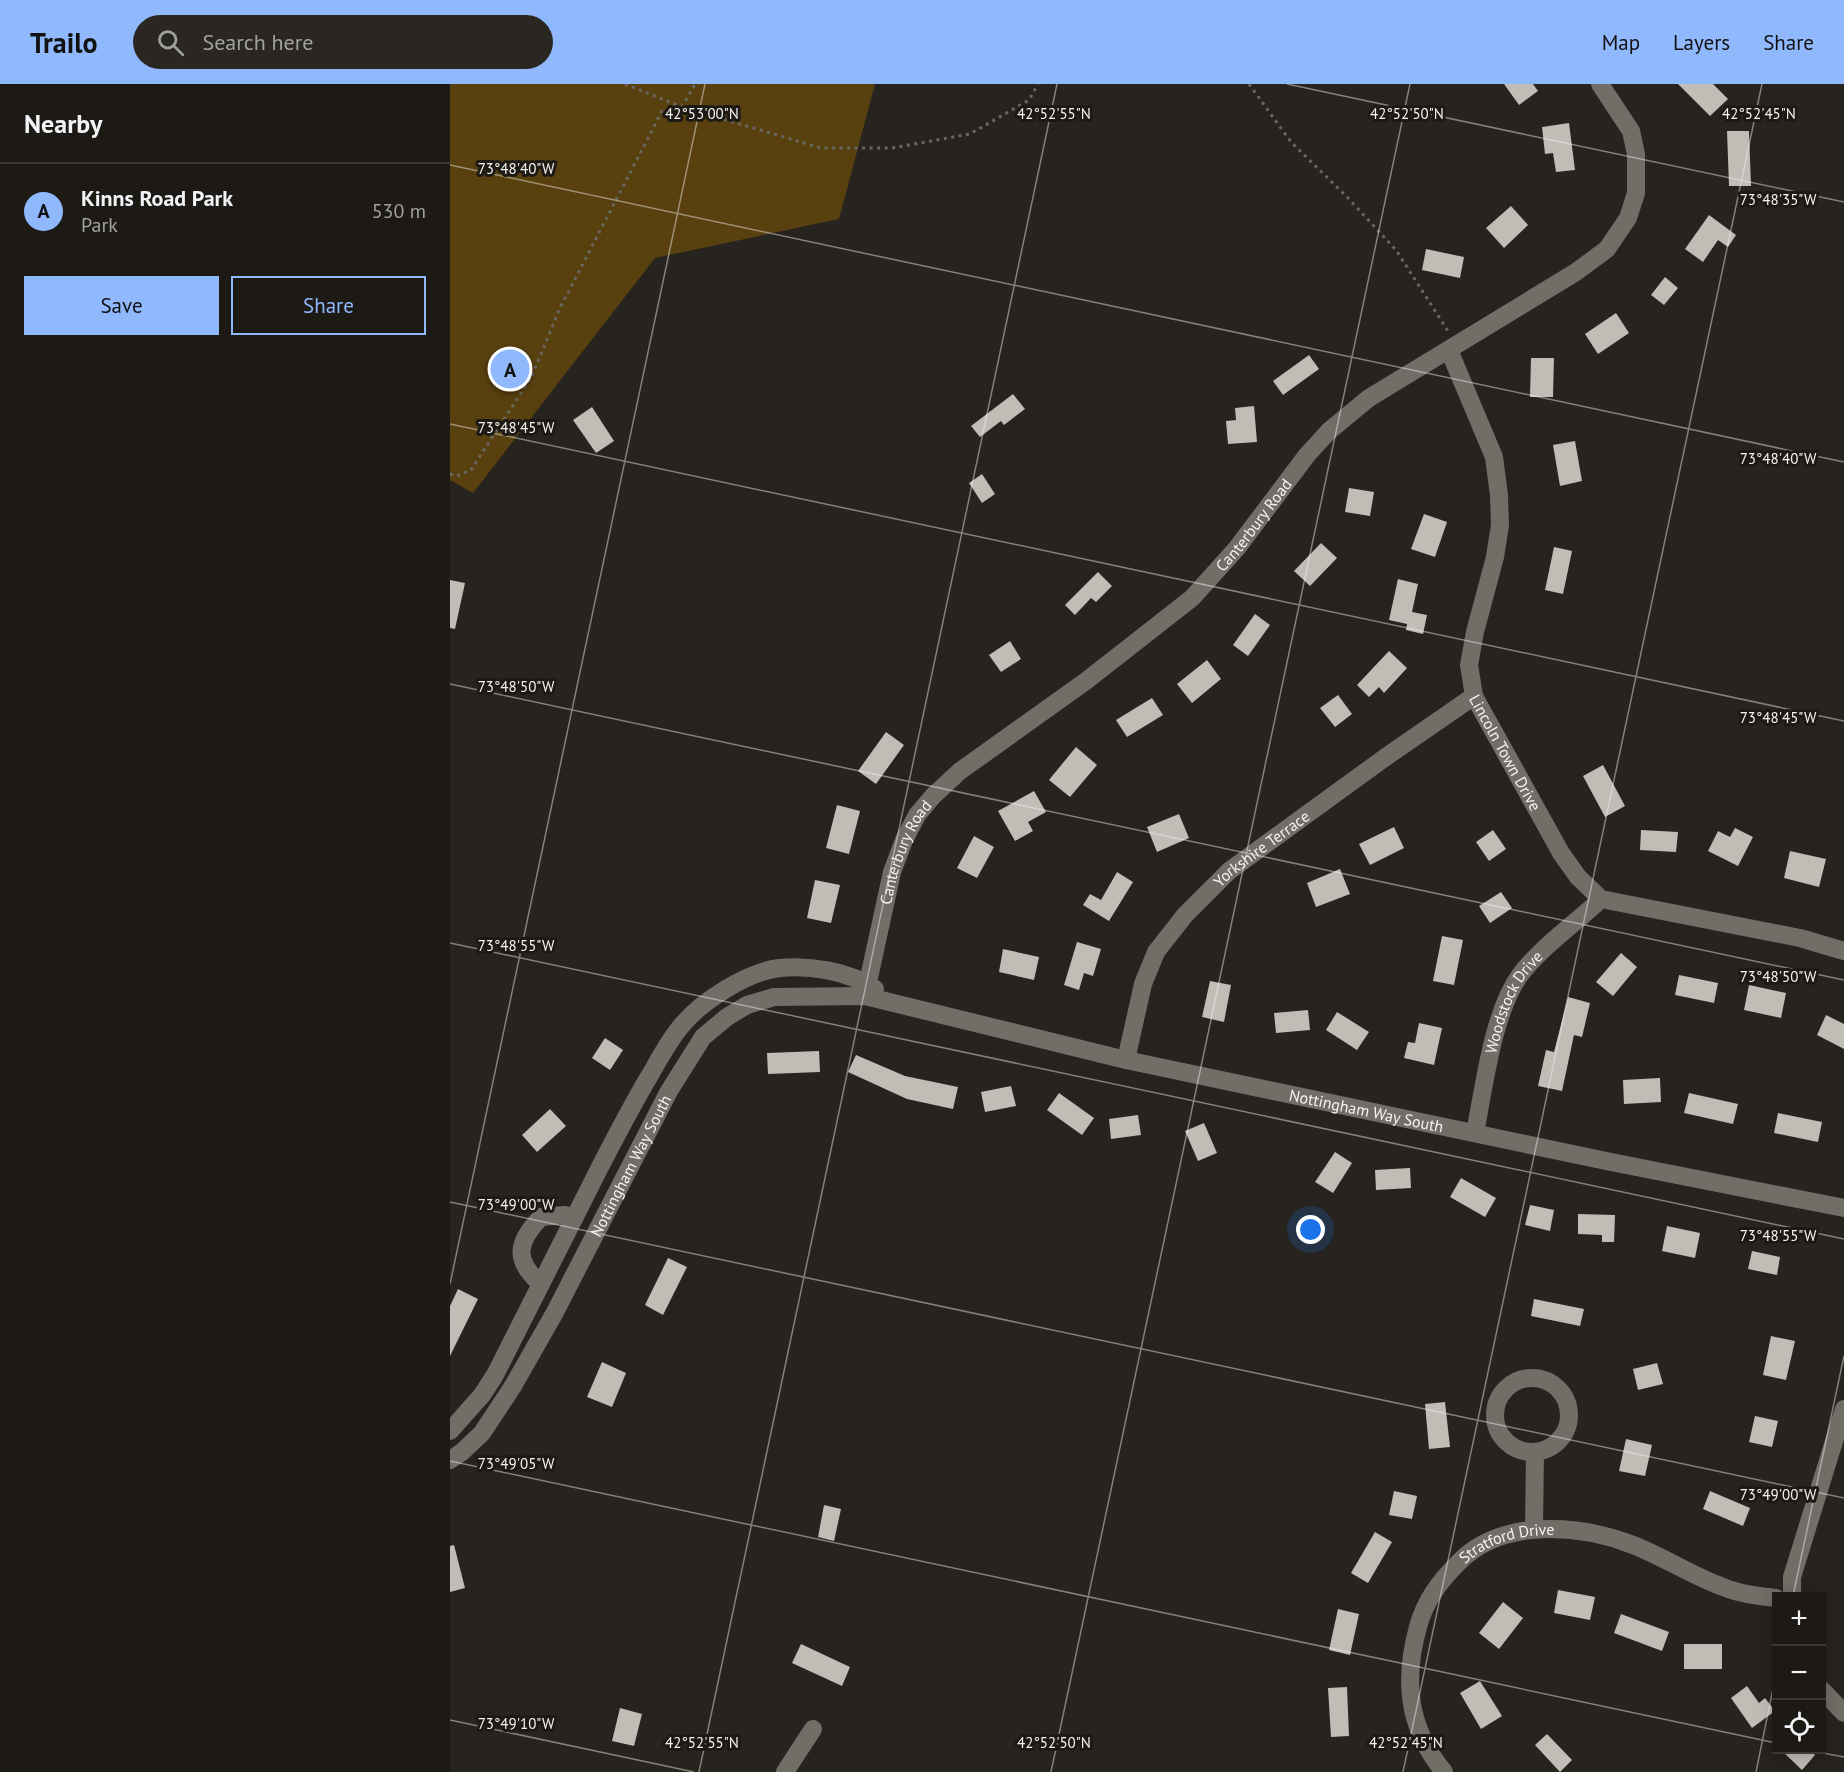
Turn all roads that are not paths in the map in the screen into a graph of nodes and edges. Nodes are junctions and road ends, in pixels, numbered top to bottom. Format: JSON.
{"nodes":[{"id":1,"x":1600,"y":84,"type":"edge"},
{"id":2,"x":1453,"y":348,"type":"junction"},
{"id":3,"x":1474,"y":696,"type":"junction"},
{"id":4,"x":1601,"y":899,"type":"junction"},
{"id":5,"x":1844,"y":951,"type":"edge"},
{"id":6,"x":866,"y":989,"type":"junction"},
{"id":7,"x":1126,"y":1060,"type":"junction"},
{"id":8,"x":1474,"y":1133,"type":"junction"},
{"id":9,"x":1844,"y":1208,"type":"edge"},
{"id":10,"x":575,"y":1217,"type":"junction"},
{"id":11,"x":541,"y":1284,"type":"junction"},
{"id":12,"x":1844,"y":1409,"type":"edge"},
{"id":13,"x":450,"y":1431,"type":"edge"},
{"id":14,"x":1535,"y":1452,"type":"junction"},
{"id":15,"x":450,"y":1460,"type":"edge"},
{"id":16,"x":1534,"y":1528,"type":"junction"},
{"id":17,"x":1792,"y":1592,"type":"edge"},
{"id":18,"x":1772,"y":1597,"type":"edge"},
{"id":19,"x":1826,"y":1695,"type":"edge"},
{"id":20,"x":1844,"y":1713,"type":"edge"},
{"id":21,"x":813,"y":1729,"type":"dead end"},
{"id":22,"x":785,"y":1772,"type":"edge"},
{"id":23,"x":1444,"y":1772,"type":"edge"}],
"edges":[{"from":1,"to":2,"type":"street","name":"Canterbury Road"},
{"from":2,"to":3,"type":"street","name":"Lincoln Town Drive"},
{"from":2,"to":6,"type":"street","name":"Canterbury Road"},
{"from":3,"to":4,"type":"street","name":"Lincoln Town Drive"},
{"from":3,"to":7,"type":"street","name":"Yorkshire Terrace"},
{"from":4,"to":5,"type":"street"},
{"from":4,"to":8,"type":"street","name":"Woodstock Drive"},
{"from":6,"to":7,"type":"street","name":"Nottingham Way South"},
{"from":6,"to":10,"type":"street","name":"Nottingham Way South"},
{"from":6,"to":15,"type":"street","name":"Nottingham Way South"},
{"from":7,"to":8,"type":"street","name":"Nottingham Way South"},
{"from":8,"to":9,"type":"street","name":"Nottingham Way South"},
{"from":10,"to":11,"type":"street","name":"Nottingham Way South"},
{"from":10,"to":11,"type":"street","name":"Nottingham Way South"},
{"from":11,"to":13,"type":"street","name":"Nottingham Way South"},
{"from":12,"to":17,"type":"street"},
{"from":14,"to":14,"type":"street"},
{"from":14,"to":16,"type":"street"},
{"from":16,"to":18,"type":"street","name":"Stratford Drive"},
{"from":16,"to":23,"type":"street","name":"Stratford Drive"},
{"from":19,"to":20,"type":"street"},
{"from":21,"to":22,"type":"street"}]}
